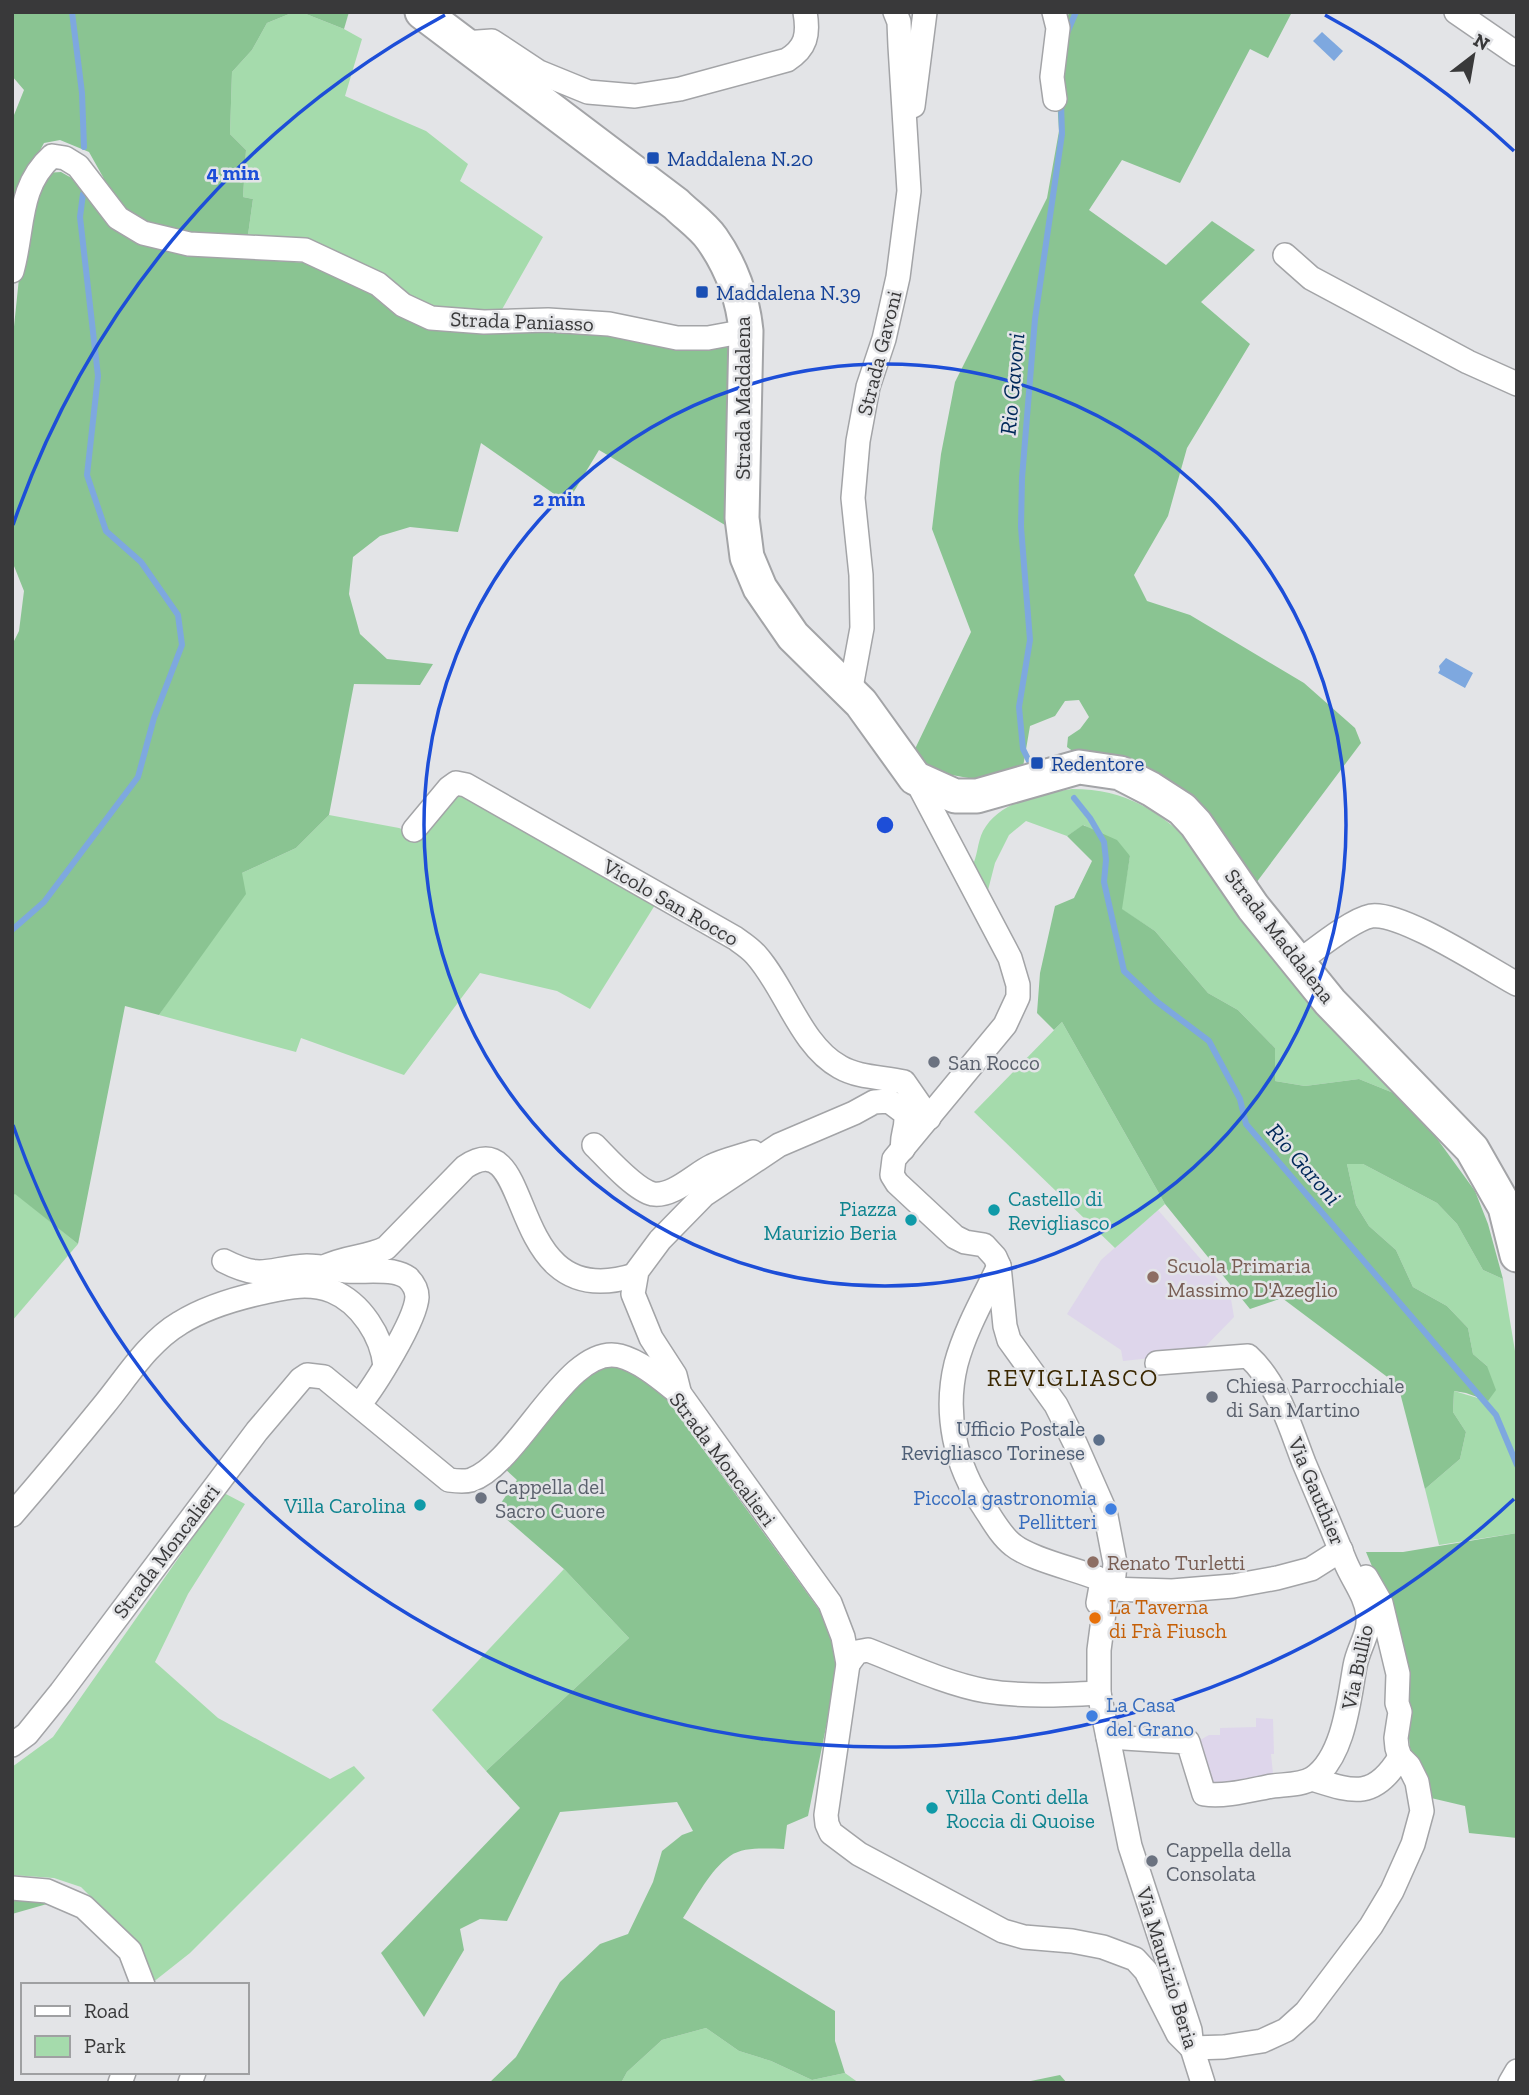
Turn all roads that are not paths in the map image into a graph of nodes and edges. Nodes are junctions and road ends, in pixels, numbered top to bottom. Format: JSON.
{"nodes":[{"id":1,"x":422,"y":12,"type":"edge"},
{"id":2,"x":804,"y":12,"type":"edge"},
{"id":3,"x":895,"y":12,"type":"edge"},
{"id":4,"x":925,"y":12,"type":"edge"},
{"id":5,"x":1054,"y":12,"type":"edge"},
{"id":6,"x":1456,"y":12,"type":"edge"},
{"id":7,"x":464,"y":43,"type":"junction"},
{"id":8,"x":1517,"y":54,"type":"edge"},
{"id":9,"x":1055,"y":99,"type":"dead end"},
{"id":10,"x":905,"y":125,"type":"junction"},
{"id":11,"x":1285,"y":255,"type":"dead end"},
{"id":12,"x":12,"y":271,"type":"edge"},
{"id":13,"x":746,"y":331,"type":"junction"},
{"id":14,"x":1517,"y":384,"type":"edge"},
{"id":15,"x":850,"y":693,"type":"junction"},
{"id":16,"x":915,"y":778,"type":"junction"},
{"id":17,"x":955,"y":796,"type":"junction"},
{"id":18,"x":414,"y":830,"type":"dead end"},
{"id":19,"x":965,"y":870,"type":"junction"},
{"id":20,"x":1298,"y":962,"type":"junction"},
{"id":21,"x":1517,"y":984,"type":"edge"},
{"id":22,"x":929,"y":1118,"type":"junction"},
{"id":23,"x":594,"y":1145,"type":"dead end"},
{"id":24,"x":779,"y":1145,"type":"junction"},
{"id":25,"x":900,"y":1152,"type":"junction"},
{"id":26,"x":1517,"y":1255,"type":"edge"},
{"id":27,"x":224,"y":1261,"type":"dead end"},
{"id":28,"x":997,"y":1261,"type":"junction"},
{"id":29,"x":322,"y":1268,"type":"junction"},
{"id":30,"x":635,"y":1275,"type":"junction"},
{"id":31,"x":1157,"y":1363,"type":"dead end"},
{"id":32,"x":385,"y":1366,"type":"junction"},
{"id":33,"x":1054,"y":1375,"type":"dead end"},
{"id":34,"x":680,"y":1394,"type":"junction"},
{"id":35,"x":359,"y":1405,"type":"junction"},
{"id":36,"x":1070,"y":1432,"type":"junction"},
{"id":37,"x":12,"y":1516,"type":"edge"},
{"id":38,"x":1340,"y":1550,"type":"junction"},
{"id":39,"x":1108,"y":1589,"type":"junction"},
{"id":40,"x":1099,"y":1650,"type":"junction"},
{"id":41,"x":848,"y":1664,"type":"junction"},
{"id":42,"x":1100,"y":1693,"type":"junction"},
{"id":43,"x":1108,"y":1737,"type":"junction"},
{"id":44,"x":12,"y":1745,"type":"edge"},
{"id":45,"x":1400,"y":1757,"type":"junction"},
{"id":46,"x":1312,"y":1779,"type":"junction"},
{"id":47,"x":851,"y":1868,"type":"dead end"},
{"id":48,"x":12,"y":1888,"type":"edge"},
{"id":49,"x":969,"y":1913,"type":"junction"},
{"id":50,"x":142,"y":1983,"type":"edge"},
{"id":51,"x":1192,"y":2048,"type":"junction"},
{"id":52,"x":1517,"y":2071,"type":"edge"},
{"id":53,"x":1203,"y":2083,"type":"edge"},
{"id":54,"x":1510,"y":2083,"type":"edge"}],
"edges":[{"from":1,"to":7,"type":"street","name":"Strada Maddalena"},
{"from":2,"to":7,"type":"street"},
{"from":3,"to":10,"type":"street","name":"Strada Gavoni"},
{"from":4,"to":10,"type":"street"},
{"from":5,"to":9,"type":"street"},
{"from":6,"to":8,"type":"street"},
{"from":7,"to":13,"type":"street","name":"Strada Maddalena"},
{"from":10,"to":15,"type":"street","name":"Strada Gavoni"},
{"from":11,"to":14,"type":"street"},
{"from":12,"to":13,"type":"street","name":"Strada Paniasso"},
{"from":13,"to":15,"type":"street","name":"Strada Maddalena"},
{"from":15,"to":16,"type":"street","name":"Strada Maddalena"},
{"from":16,"to":17,"type":"street"},
{"from":16,"to":19,"type":"street","name":"Strada Maddalena"},
{"from":17,"to":19,"type":"street","name":"Strada Maddalena"},
{"from":17,"to":20,"type":"street","name":"Strada Maddalena"},
{"from":18,"to":22,"type":"street","name":"Vicolo San Rocco"},
{"from":19,"to":22,"type":"street","name":"Strada Maddalena"},
{"from":20,"to":21,"type":"street"},
{"from":20,"to":26,"type":"street","name":"Strada Maddalena"},
{"from":22,"to":25,"type":"street","name":"Strada Maddalena"},
{"from":23,"to":24,"type":"street"},
{"from":24,"to":25,"type":"street"},
{"from":24,"to":30,"type":"street"},
{"from":25,"to":28,"type":"street"},
{"from":27,"to":29,"type":"street"},
{"from":28,"to":36,"type":"street","name":"Via Maurizio Beria"},
{"from":28,"to":40,"type":"street"},
{"from":29,"to":30,"type":"street"},
{"from":29,"to":32,"type":"street"},
{"from":30,"to":34,"type":"street"},
{"from":31,"to":38,"type":"street","name":"Via Gauthier"},
{"from":32,"to":35,"type":"street"},
{"from":32,"to":37,"type":"street"},
{"from":33,"to":36,"type":"street"},
{"from":34,"to":35,"type":"street","name":"Strada Moncalieri"},
{"from":34,"to":41,"type":"street","name":"Strada Moncalieri"},
{"from":35,"to":44,"type":"street","name":"Strada Moncalieri"},
{"from":36,"to":39,"type":"street","name":"Via Maurizio Beria"},
{"from":38,"to":39,"type":"street"},
{"from":38,"to":45,"type":"street","name":"Via Gauthier"},
{"from":38,"to":46,"type":"street","name":"Via Bullio"},
{"from":39,"to":40,"type":"street","name":"Via Maurizio Beria"},
{"from":40,"to":42,"type":"street","name":"Via Maurizio Beria"},
{"from":41,"to":42,"type":"street"},
{"from":41,"to":49,"type":"street","name":"Strada Moncalieri"},
{"from":42,"to":43,"type":"street","name":"Via Maurizio Beria"},
{"from":43,"to":46,"type":"street"},
{"from":43,"to":51,"type":"street","name":"Via Maurizio Beria"},
{"from":45,"to":46,"type":"street"},
{"from":45,"to":51,"type":"street","name":"Via Gauthier"},
{"from":47,"to":49,"type":"street"},
{"from":48,"to":50,"type":"street"},
{"from":49,"to":51,"type":"street","name":"Strada Moncalieri"},
{"from":51,"to":53,"type":"street","name":"Via Maurizio Beria"},
{"from":52,"to":54,"type":"street"}]}
